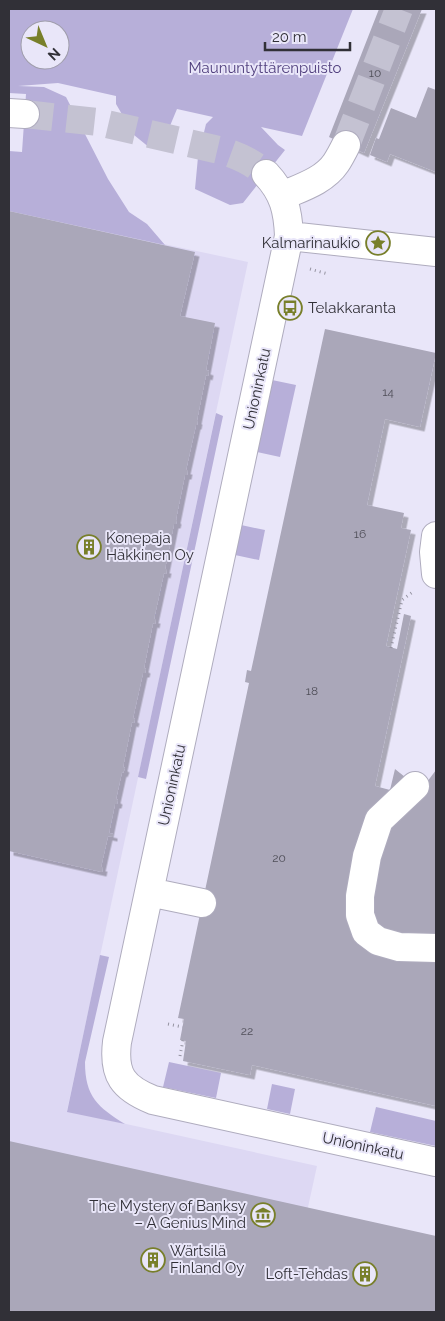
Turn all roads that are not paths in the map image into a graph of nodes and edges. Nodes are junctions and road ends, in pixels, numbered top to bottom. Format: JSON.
{"nodes":[{"id":1,"x":346,"y":145,"type":"tunnel mouth"},
{"id":2,"x":266,"y":174,"type":"tunnel mouth"},
{"id":3,"x":282,"y":196,"type":"junction"},
{"id":4,"x":289,"y":236,"type":"junction"},
{"id":5,"x":436,"y":252,"type":"edge"},
{"id":6,"x":436,"y":536,"type":"edge"},
{"id":7,"x":436,"y":574,"type":"edge"},
{"id":8,"x":415,"y":786,"type":"dead end"},
{"id":9,"x":149,"y":892,"type":"junction"},
{"id":10,"x":202,"y":903,"type":"dead end"},
{"id":11,"x":436,"y":948,"type":"edge"},
{"id":12,"x":436,"y":1162,"type":"edge"}],
"edges":[{"from":1,"to":3,"type":"street"},
{"from":2,"to":3,"type":"street","name":"Unioninkatu"},
{"from":3,"to":4,"type":"street","name":"Unioninkatu"},
{"from":4,"to":5,"type":"street"},
{"from":4,"to":9,"type":"street","name":"Unioninkatu"},
{"from":6,"to":7,"type":"street"},
{"from":8,"to":11,"type":"street"},
{"from":9,"to":10,"type":"street"},
{"from":9,"to":12,"type":"street","name":"Unioninkatu"}]}
